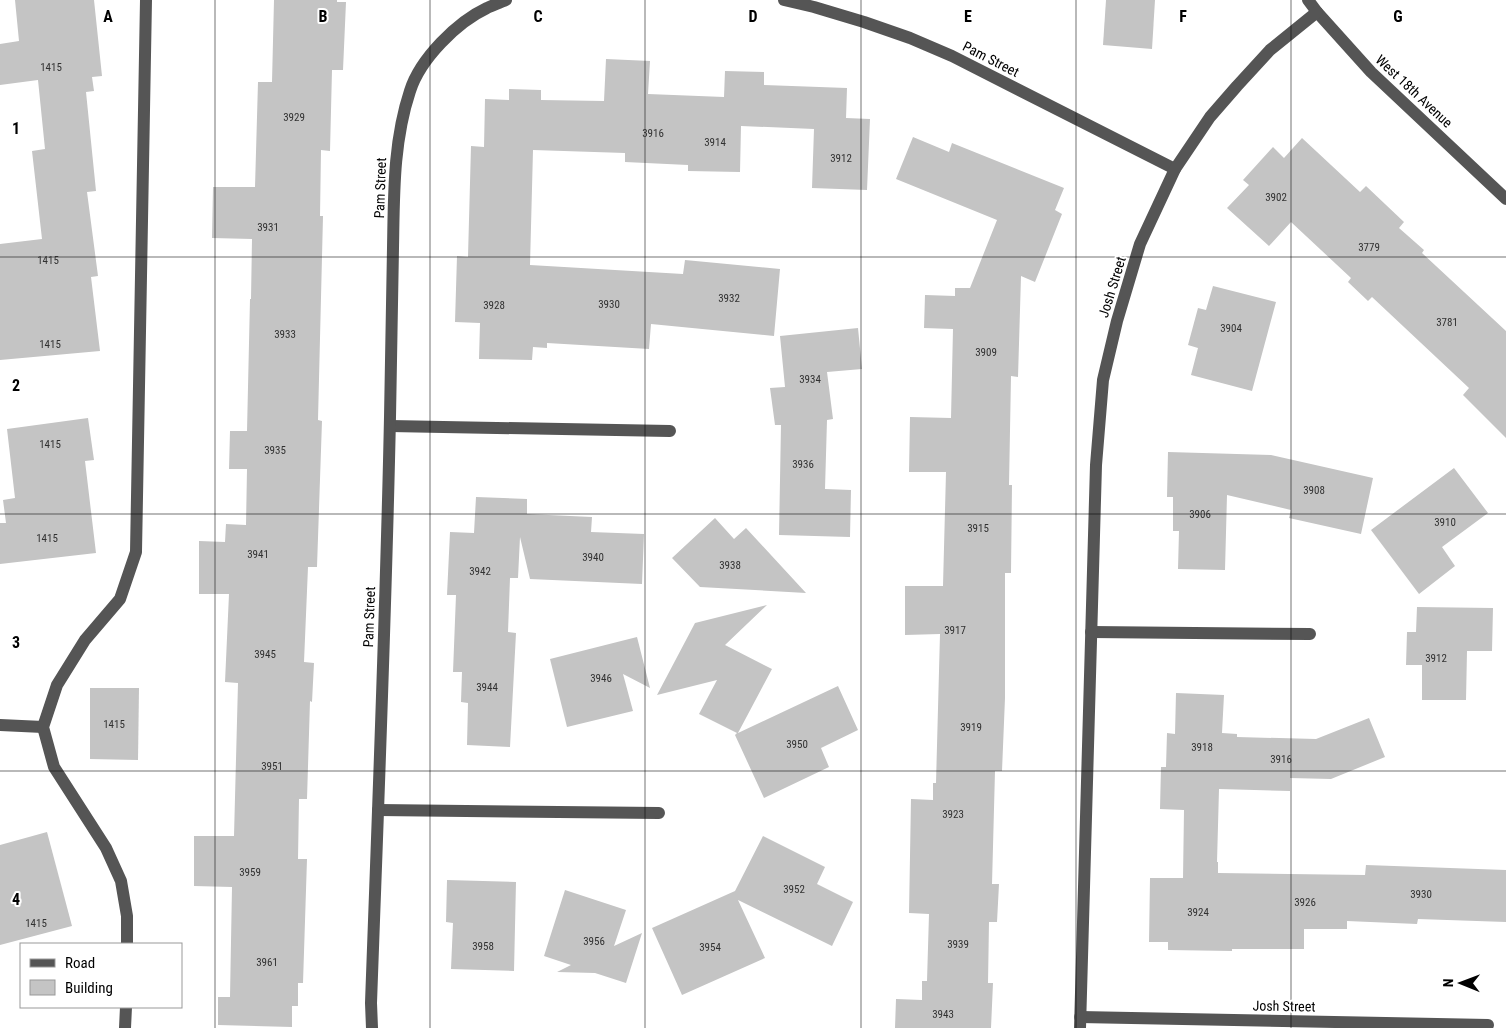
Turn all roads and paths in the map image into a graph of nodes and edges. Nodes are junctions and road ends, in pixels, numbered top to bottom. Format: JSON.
{"nodes":[{"id":1,"x":146,"y":0,"type":"edge"},
{"id":2,"x":506,"y":0,"type":"edge"},
{"id":3,"x":784,"y":0,"type":"edge"},
{"id":4,"x":1308,"y":0,"type":"edge"},
{"id":5,"x":1317,"y":12,"type":"junction"},
{"id":6,"x":1175,"y":169,"type":"junction"},
{"id":7,"x":1506,"y":199,"type":"edge"},
{"id":8,"x":390,"y":426,"type":"junction"},
{"id":9,"x":670,"y":430,"type":"dead end"},
{"id":10,"x":1091,"y":632,"type":"junction"},
{"id":11,"x":1310,"y":634,"type":"dead end"},
{"id":12,"x":0,"y":725,"type":"edge"},
{"id":13,"x":43,"y":727,"type":"junction"},
{"id":14,"x":378,"y":810,"type":"junction"},
{"id":15,"x":659,"y":813,"type":"dead end"},
{"id":16,"x":127,"y":943,"type":"edge"},
{"id":17,"x":126,"y":1008,"type":"edge"},
{"id":18,"x":1080,"y":1023,"type":"edge"},
{"id":19,"x":1488,"y":1026,"type":"dead end"},
{"id":20,"x":125,"y":1028,"type":"edge"},
{"id":21,"x":372,"y":1028,"type":"edge"}],
"edges":[{"from":1,"to":13,"type":"street"},
{"from":2,"to":8,"type":"street","name":"Pam Street"},
{"from":3,"to":6,"type":"street","name":"Pam Street"},
{"from":4,"to":5,"type":"street","name":"West 18th Avenue"},
{"from":5,"to":6,"type":"street","name":"Josh Street"},
{"from":5,"to":7,"type":"street","name":"West 18th Avenue"},
{"from":6,"to":10,"type":"street","name":"Josh Street"},
{"from":8,"to":9,"type":"street"},
{"from":8,"to":14,"type":"street","name":"Pam Street"},
{"from":10,"to":11,"type":"street"},
{"from":10,"to":18,"type":"street","name":"Josh Street"},
{"from":12,"to":13,"type":"street"},
{"from":13,"to":16,"type":"street"},
{"from":14,"to":15,"type":"street"},
{"from":14,"to":21,"type":"street","name":"Pam Street"},
{"from":17,"to":20,"type":"street"},
{"from":18,"to":19,"type":"street","name":"Josh Street"}]}
